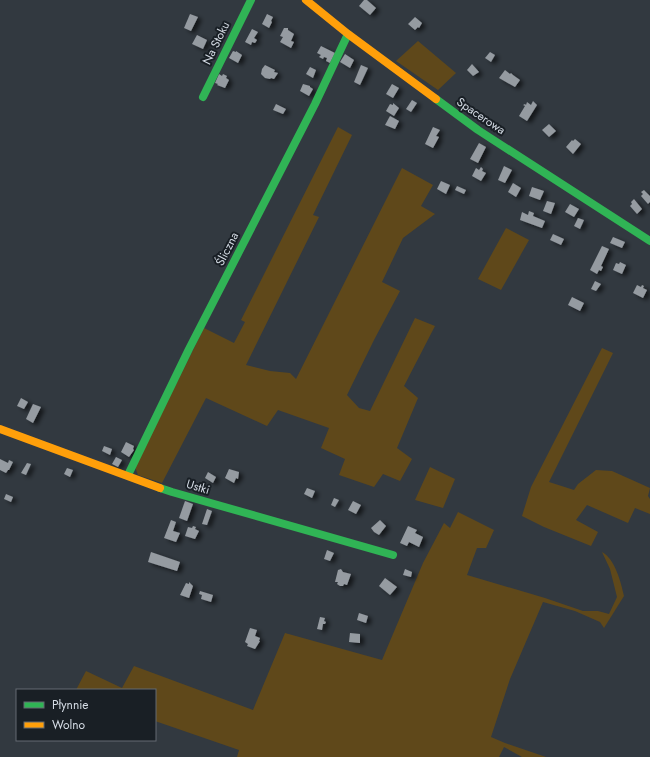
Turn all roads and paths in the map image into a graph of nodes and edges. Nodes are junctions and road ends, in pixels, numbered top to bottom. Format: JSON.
{"nodes":[{"id":1,"x":252,"y":0,"type":"edge"},
{"id":2,"x":306,"y":0,"type":"edge"},
{"id":3,"x":348,"y":34,"type":"junction"},
{"id":4,"x":202,"y":97,"type":"dead end"},
{"id":5,"x":650,"y":240,"type":"edge"},
{"id":6,"x":0,"y":429,"type":"edge"},
{"id":7,"x":128,"y":475,"type":"junction"},
{"id":8,"x":393,"y":555,"type":"dead end"}],
"edges":[{"from":1,"to":4,"type":"street","name":"Na Stoku"},
{"from":2,"to":3,"type":"street","name":"Spacerowa"},
{"from":3,"to":5,"type":"street","name":"Spacerowa"},
{"from":3,"to":7,"type":"street","name":"Śliczna"},
{"from":6,"to":7,"type":"street","name":"Ustki"},
{"from":7,"to":8,"type":"street","name":"Ustki"}]}
